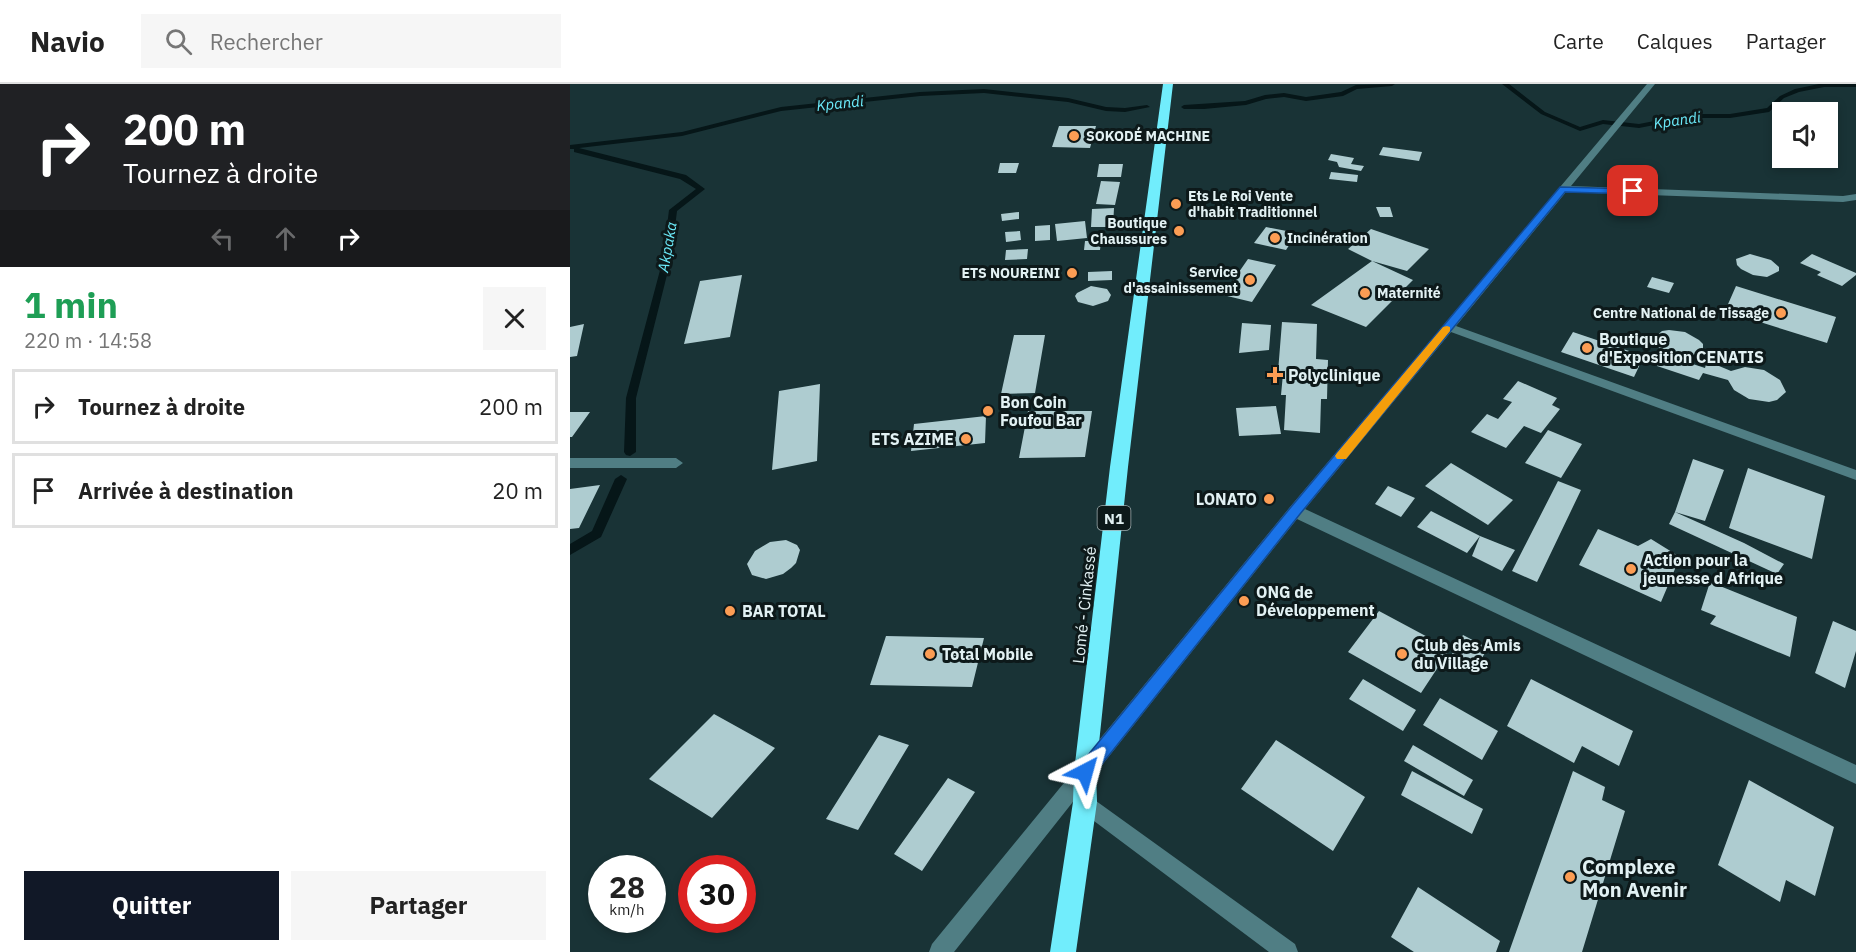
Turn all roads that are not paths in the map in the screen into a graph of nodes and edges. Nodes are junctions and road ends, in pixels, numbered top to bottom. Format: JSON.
{"nodes":[{"id":1,"x":1168,"y":84,"type":"edge"},
{"id":2,"x":1635,"y":84,"type":"edge"},
{"id":3,"x":1649,"y":86,"type":"edge"},
{"id":4,"x":1563,"y":189,"type":"junction"},
{"id":5,"x":1856,"y":197,"type":"edge"},
{"id":6,"x":1449,"y":327,"type":"junction"},
{"id":7,"x":570,"y":464,"type":"edge"},
{"id":8,"x":676,"y":464,"type":"dead end"},
{"id":9,"x":1856,"y":475,"type":"edge"},
{"id":10,"x":1295,"y":511,"type":"junction"},
{"id":11,"x":1085,"y":772,"type":"junction"},
{"id":12,"x":1856,"y":775,"type":"edge"},
{"id":13,"x":1085,"y":802,"type":"junction"},
{"id":14,"x":940,"y":952,"type":"edge"},
{"id":15,"x":1063,"y":952,"type":"edge"},
{"id":16,"x":1287,"y":952,"type":"edge"}],
"edges":[{"from":1,"to":11,"type":"highway","name":"Lomé - Cinkassé","number":"N1"},
{"from":2,"to":3,"type":"street"},
{"from":3,"to":4,"type":"street"},
{"from":4,"to":5,"type":"street"},
{"from":4,"to":6,"type":"street"},
{"from":6,"to":9,"type":"street"},
{"from":6,"to":10,"type":"street"},
{"from":7,"to":8,"type":"street"},
{"from":10,"to":11,"type":"street"},
{"from":10,"to":12,"type":"street"},
{"from":11,"to":13,"type":"highway","name":"Lomé - Cinkassé","number":"N1"},
{"from":11,"to":14,"type":"street"},
{"from":13,"to":15,"type":"highway","name":"Lomé - Cinkassé","number":"N1"},
{"from":13,"to":16,"type":"street"}]}
